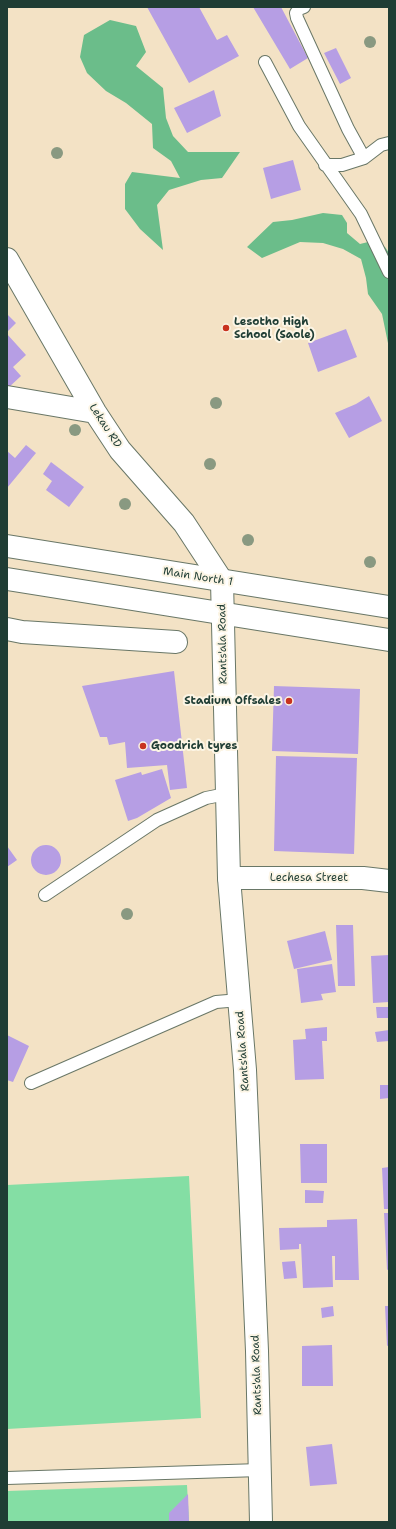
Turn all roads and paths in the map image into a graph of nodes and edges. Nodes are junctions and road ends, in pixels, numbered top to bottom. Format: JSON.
{"nodes":[{"id":1,"x":304,"y":7,"type":"edge"},
{"id":2,"x":265,"y":62,"type":"dead end"},
{"id":3,"x":389,"y":143,"type":"edge"},
{"id":4,"x":364,"y":158,"type":"junction"},
{"id":5,"x":326,"y":165,"type":"junction"},
{"id":6,"x":7,"y":259,"type":"edge"},
{"id":7,"x":389,"y":272,"type":"edge"},
{"id":8,"x":7,"y":397,"type":"edge"},
{"id":9,"x":95,"y":412,"type":"junction"},
{"id":10,"x":7,"y":546,"type":"edge"},
{"id":11,"x":7,"y":579,"type":"edge"},
{"id":12,"x":222,"y":581,"type":"junction"},
{"id":13,"x":389,"y":607,"type":"edge"},
{"id":14,"x":222,"y":614,"type":"junction"},
{"id":15,"x":7,"y":629,"type":"edge"},
{"id":16,"x":389,"y":640,"type":"edge"},
{"id":17,"x":176,"y":642,"type":"dead end"},
{"id":18,"x":226,"y":794,"type":"junction"},
{"id":19,"x":229,"y":878,"type":"junction"},
{"id":20,"x":389,"y":881,"type":"edge"},
{"id":21,"x":45,"y":895,"type":"dead end"},
{"id":22,"x":240,"y":1000,"type":"junction"},
{"id":23,"x":31,"y":1083,"type":"dead end"},
{"id":24,"x":260,"y":1470,"type":"junction"},
{"id":25,"x":7,"y":1478,"type":"edge"},
{"id":26,"x":261,"y":1522,"type":"edge"}],
"edges":[{"from":1,"to":4,"type":"lane"},
{"from":2,"to":5,"type":"lane"},
{"from":3,"to":4,"type":"lane"},
{"from":4,"to":5,"type":"lane"},
{"from":5,"to":7,"type":"lane"},
{"from":6,"to":9,"type":"street","name":"Lekau RD"},
{"from":8,"to":9,"type":"street"},
{"from":9,"to":12,"type":"street","name":"Lekau RD"},
{"from":10,"to":12,"type":"street","name":"Main North 1"},
{"from":11,"to":14,"type":"street"},
{"from":12,"to":13,"type":"street","name":"Main North 1"},
{"from":12,"to":14,"type":"street","name":"Rants'ala Road"},
{"from":14,"to":16,"type":"street"},
{"from":14,"to":18,"type":"street","name":"Rants'ala Road"},
{"from":15,"to":17,"type":"street"},
{"from":18,"to":19,"type":"street","name":"Rants'ala Road"},
{"from":18,"to":21,"type":"lane"},
{"from":19,"to":20,"type":"street","name":"Lechesa Street"},
{"from":19,"to":22,"type":"street","name":"Rants'ala Road"},
{"from":22,"to":23,"type":"lane"},
{"from":22,"to":24,"type":"street","name":"Rants'ala Road"},
{"from":24,"to":25,"type":"lane"},
{"from":24,"to":26,"type":"street","name":"Rants'ala Road"}]}
